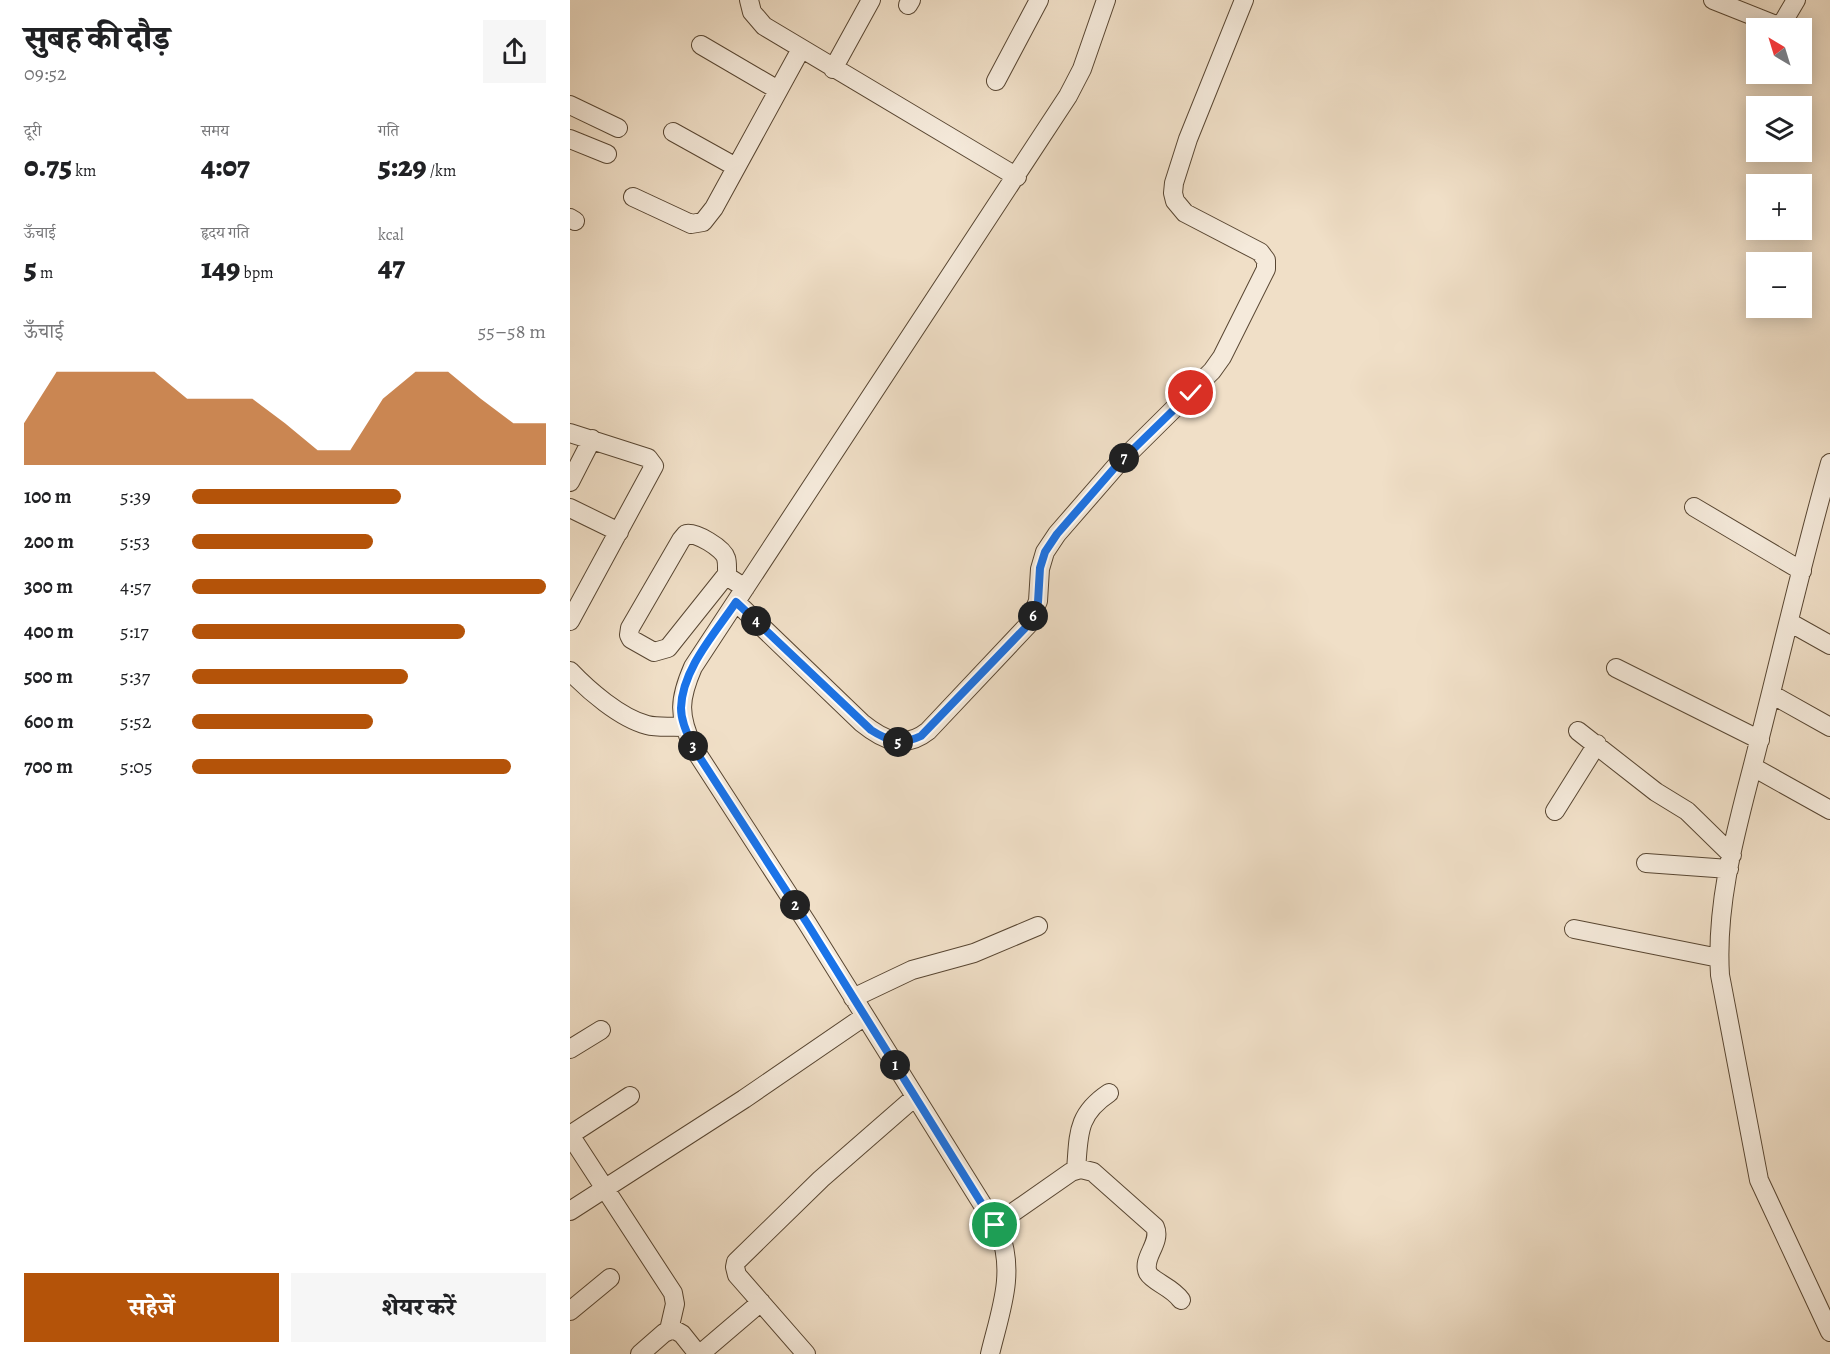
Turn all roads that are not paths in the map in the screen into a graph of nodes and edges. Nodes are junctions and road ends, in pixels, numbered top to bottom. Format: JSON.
{"nodes":[{"id":1,"x":749,"y":0,"type":"edge"},
{"id":2,"x":871,"y":0,"type":"edge"},
{"id":3,"x":1039,"y":0,"type":"edge"},
{"id":4,"x":1106,"y":0,"type":"edge"},
{"id":5,"x":1244,"y":0,"type":"edge"},
{"id":6,"x":1713,"y":0,"type":"edge"},
{"id":7,"x":1796,"y":0,"type":"edge"},
{"id":8,"x":701,"y":45,"type":"dead end"},
{"id":9,"x":801,"y":49,"type":"junction"},
{"id":10,"x":833,"y":69,"type":"junction"},
{"id":11,"x":996,"y":81,"type":"dead end"},
{"id":12,"x":778,"y":90,"type":"junction"},
{"id":13,"x":570,"y":105,"type":"edge"},
{"id":14,"x":618,"y":128,"type":"dead end"},
{"id":15,"x":673,"y":132,"type":"dead end"},
{"id":16,"x":570,"y":139,"type":"edge"},
{"id":17,"x":607,"y":154,"type":"dead end"},
{"id":18,"x":736,"y":167,"type":"junction"},
{"id":19,"x":1017,"y":177,"type":"junction"},
{"id":20,"x":633,"y":197,"type":"dead end"},
{"id":21,"x":570,"y":433,"type":"edge"},
{"id":22,"x":592,"y":439,"type":"junction"},
{"id":23,"x":1830,"y":463,"type":"edge"},
{"id":24,"x":570,"y":482,"type":"edge"},
{"id":25,"x":1825,"y":502,"type":"edge"},
{"id":26,"x":1694,"y":507,"type":"dead end"},
{"id":27,"x":570,"y":508,"type":"edge"},
{"id":28,"x":619,"y":532,"type":"junction"},
{"id":29,"x":1802,"y":571,"type":"junction"},
{"id":30,"x":727,"y":574,"type":"junction"},
{"id":31,"x":741,"y":595,"type":"junction"},
{"id":32,"x":571,"y":616,"type":"edge"},
{"id":33,"x":1789,"y":622,"type":"junction"},
{"id":34,"x":1830,"y":645,"type":"edge"},
{"id":35,"x":1616,"y":668,"type":"dead end"},
{"id":36,"x":570,"y":671,"type":"edge"},
{"id":37,"x":1781,"y":699,"type":"junction"},
{"id":38,"x":684,"y":727,"type":"junction"},
{"id":39,"x":1830,"y":727,"type":"edge"},
{"id":40,"x":1578,"y":731,"type":"dead end"},
{"id":41,"x":1760,"y":740,"type":"junction"},
{"id":42,"x":1596,"y":744,"type":"junction"},
{"id":43,"x":1762,"y":773,"type":"junction"},
{"id":44,"x":1830,"y":810,"type":"edge"},
{"id":45,"x":1555,"y":811,"type":"dead end"},
{"id":46,"x":1730,"y":862,"type":"junction"},
{"id":47,"x":1646,"y":863,"type":"dead end"},
{"id":48,"x":1038,"y":926,"type":"dead end"},
{"id":49,"x":1574,"y":929,"type":"dead end"},
{"id":50,"x":1719,"y":958,"type":"junction"},
{"id":51,"x":853,"y":998,"type":"junction"},
{"id":52,"x":865,"y":1016,"type":"junction"},
{"id":53,"x":601,"y":1030,"type":"dead end"},
{"id":54,"x":570,"y":1049,"type":"edge"},
{"id":55,"x":1109,"y":1093,"type":"dead end"},
{"id":56,"x":630,"y":1096,"type":"dead end"},
{"id":57,"x":915,"y":1097,"type":"junction"},
{"id":58,"x":570,"y":1135,"type":"edge"},
{"id":59,"x":1076,"y":1170,"type":"junction"},
{"id":60,"x":604,"y":1189,"type":"junction"},
{"id":61,"x":570,"y":1211,"type":"edge"},
{"id":62,"x":995,"y":1225,"type":"junction"},
{"id":63,"x":610,"y":1278,"type":"dead end"},
{"id":64,"x":1181,"y":1300,"type":"dead end"},
{"id":65,"x":761,"y":1302,"type":"junction"},
{"id":66,"x":570,"y":1311,"type":"edge"},
{"id":67,"x":669,"y":1330,"type":"junction"},
{"id":68,"x":1830,"y":1332,"type":"edge"},
{"id":69,"x":640,"y":1354,"type":"edge"},
{"id":70,"x":699,"y":1354,"type":"edge"},
{"id":71,"x":806,"y":1354,"type":"edge"},
{"id":72,"x":990,"y":1354,"type":"edge"}],
"edges":[{"from":1,"to":9,"type":"street"},
{"from":2,"to":10,"type":"street"},
{"from":3,"to":11,"type":"street"},
{"from":4,"to":19,"type":"street"},
{"from":5,"to":31,"type":"street"},
{"from":6,"to":7,"type":"street"},
{"from":8,"to":12,"type":"street"},
{"from":9,"to":10,"type":"street"},
{"from":9,"to":12,"type":"street"},
{"from":10,"to":19,"type":"street"},
{"from":12,"to":18,"type":"street"},
{"from":13,"to":14,"type":"street"},
{"from":15,"to":18,"type":"street"},
{"from":16,"to":17,"type":"street"},
{"from":18,"to":20,"type":"street"},
{"from":19,"to":31,"type":"street"},
{"from":21,"to":22,"type":"street"},
{"from":22,"to":24,"type":"street"},
{"from":22,"to":28,"type":"street"},
{"from":23,"to":25,"type":"street"},
{"from":25,"to":29,"type":"street"},
{"from":26,"to":29,"type":"street"},
{"from":27,"to":28,"type":"street"},
{"from":28,"to":32,"type":"street"},
{"from":29,"to":33,"type":"street"},
{"from":30,"to":30,"type":"street"},
{"from":30,"to":31,"type":"street"},
{"from":31,"to":38,"type":"street"},
{"from":33,"to":34,"type":"street"},
{"from":33,"to":37,"type":"street"},
{"from":35,"to":41,"type":"street"},
{"from":36,"to":38,"type":"street"},
{"from":37,"to":39,"type":"street"},
{"from":37,"to":41,"type":"street"},
{"from":38,"to":51,"type":"street"},
{"from":40,"to":42,"type":"street"},
{"from":41,"to":43,"type":"street"},
{"from":42,"to":45,"type":"street"},
{"from":42,"to":46,"type":"street"},
{"from":43,"to":44,"type":"street"},
{"from":43,"to":46,"type":"street"},
{"from":46,"to":47,"type":"street"},
{"from":46,"to":50,"type":"street"},
{"from":48,"to":51,"type":"street"},
{"from":49,"to":50,"type":"street"},
{"from":50,"to":68,"type":"street"},
{"from":51,"to":52,"type":"street"},
{"from":52,"to":57,"type":"street"},
{"from":52,"to":60,"type":"street"},
{"from":53,"to":54,"type":"street"},
{"from":55,"to":59,"type":"street"},
{"from":56,"to":58,"type":"street"},
{"from":57,"to":62,"type":"street"},
{"from":57,"to":65,"type":"street"},
{"from":58,"to":60,"type":"street"},
{"from":59,"to":62,"type":"street"},
{"from":59,"to":64,"type":"street"},
{"from":60,"to":61,"type":"street"},
{"from":60,"to":67,"type":"street"},
{"from":62,"to":72,"type":"street"},
{"from":63,"to":66,"type":"street"},
{"from":65,"to":70,"type":"street"},
{"from":65,"to":71,"type":"street"},
{"from":67,"to":69,"type":"street"},
{"from":67,"to":70,"type":"street"}]}
